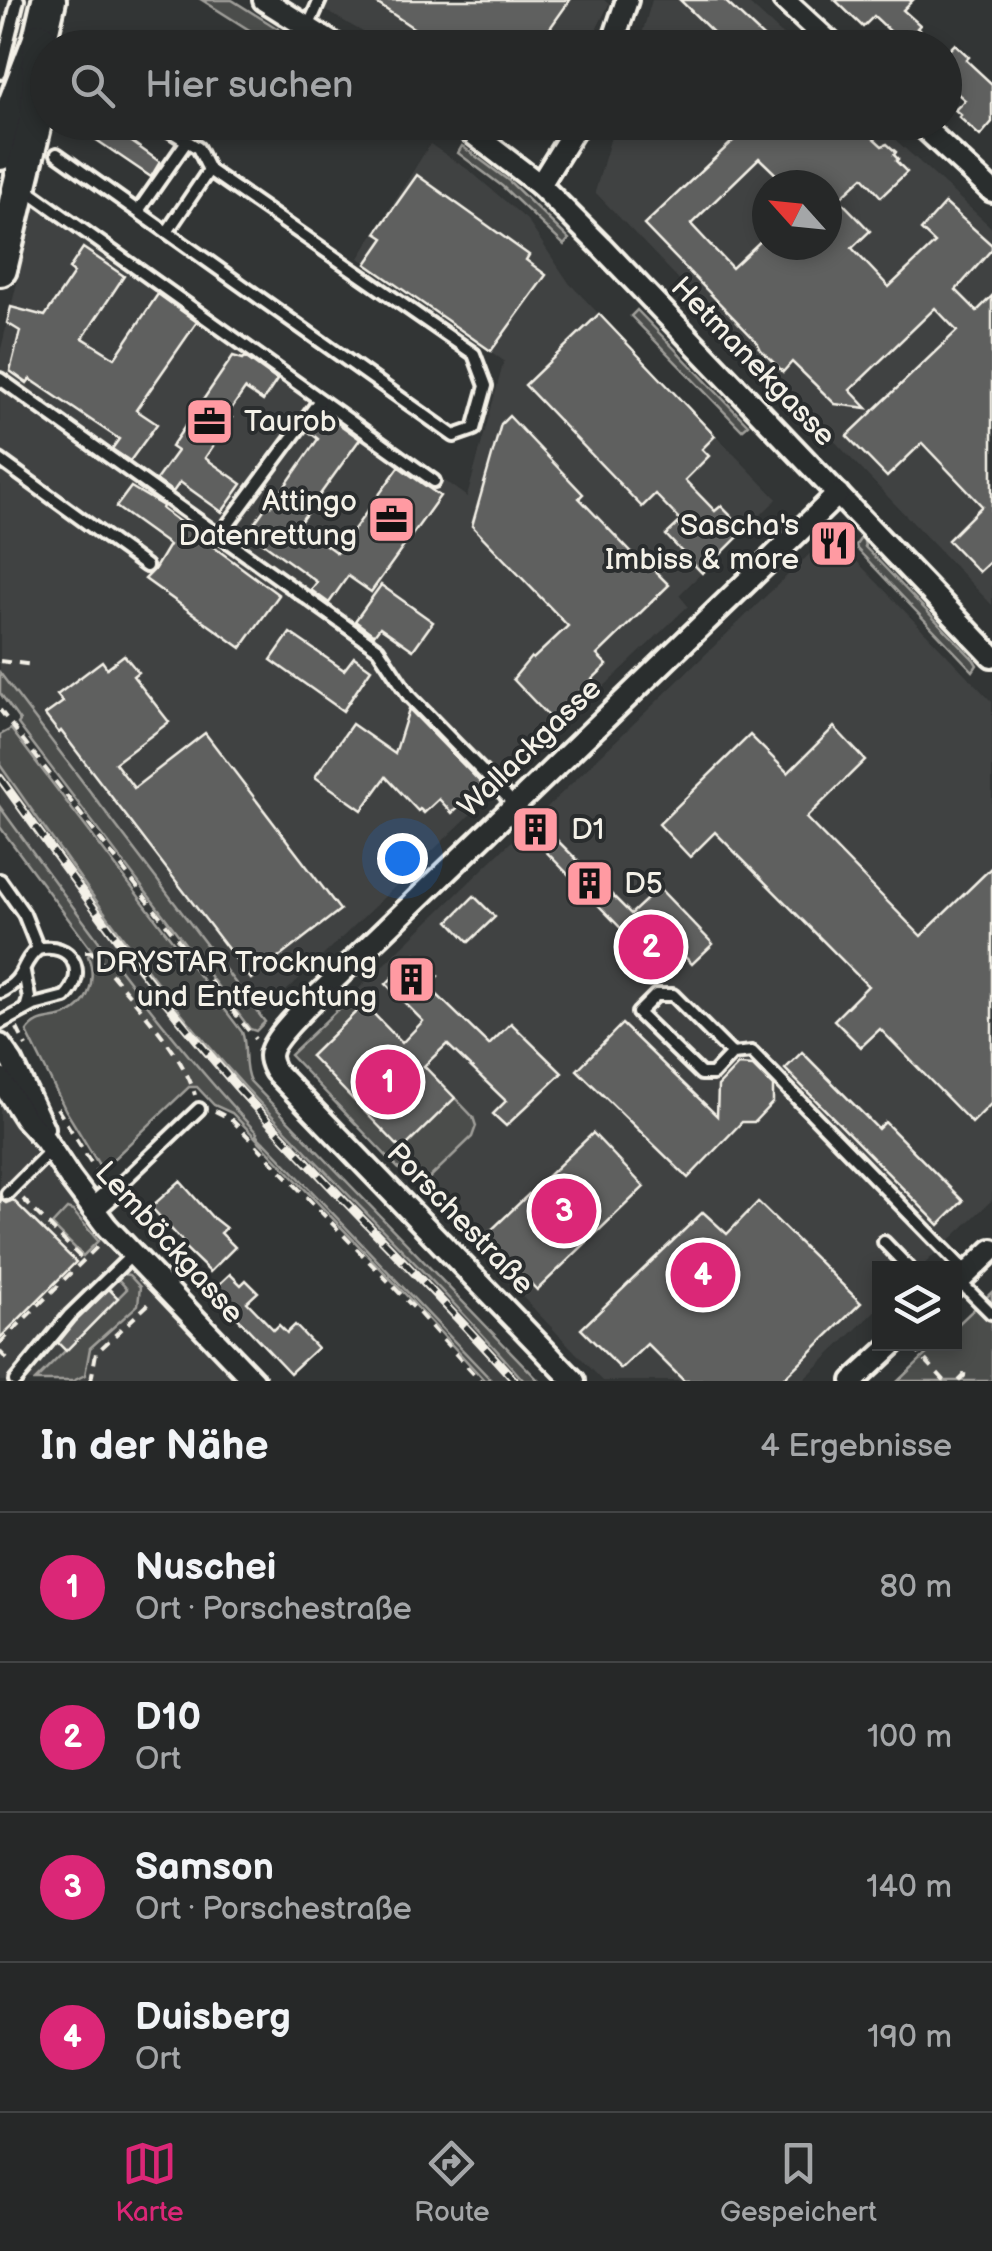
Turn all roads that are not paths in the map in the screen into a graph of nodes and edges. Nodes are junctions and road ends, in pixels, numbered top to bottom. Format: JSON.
{"nodes":[{"id":1,"x":18,"y":0,"type":"edge"},
{"id":2,"x":50,"y":0,"type":"edge"},
{"id":3,"x":264,"y":0,"type":"edge"},
{"id":4,"x":320,"y":0,"type":"edge"},
{"id":5,"x":627,"y":0,"type":"edge"},
{"id":6,"x":784,"y":0,"type":"edge"},
{"id":7,"x":308,"y":27,"type":"junction"},
{"id":8,"x":46,"y":30,"type":"edge"},
{"id":9,"x":313,"y":30,"type":"edge"},
{"id":10,"x":617,"y":30,"type":"edge"},
{"id":11,"x":816,"y":30,"type":"edge"},
{"id":12,"x":0,"y":73,"type":"edge"},
{"id":13,"x":30,"y":79,"type":"edge"},
{"id":14,"x":30,"y":140,"type":"edge"},
{"id":15,"x":481,"y":140,"type":"edge"},
{"id":16,"x":568,"y":140,"type":"edge"},
{"id":17,"x":938,"y":140,"type":"edge"},
{"id":18,"x":186,"y":141,"type":"joint"},
{"id":19,"x":0,"y":154,"type":"edge"},
{"id":20,"x":56,"y":154,"type":"dead end"},
{"id":21,"x":209,"y":170,"type":"junction"},
{"id":22,"x":540,"y":186,"type":"junction"},
{"id":23,"x":990,"y":186,"type":"edge"},
{"id":24,"x":138,"y":212,"type":"junction"},
{"id":25,"x":7,"y":226,"type":"edge"},
{"id":26,"x":166,"y":232,"type":"junction"},
{"id":27,"x":0,"y":378,"type":"edge"},
{"id":28,"x":320,"y":400,"type":"junction"},
{"id":29,"x":0,"y":460,"type":"edge"},
{"id":30,"x":434,"y":481,"type":"dead end"},
{"id":31,"x":838,"y":494,"type":"junction"},
{"id":32,"x":220,"y":535,"type":"junction"},
{"id":33,"x":146,"y":566,"type":"dead end"},
{"id":34,"x":992,"y":656,"type":"edge"},
{"id":35,"x":514,"y":804,"type":"junction"},
{"id":36,"x":0,"y":880,"type":"edge"},
{"id":37,"x":38,"y":949,"type":"junction"},
{"id":38,"x":24,"y":972,"type":"junction"},
{"id":39,"x":0,"y":992,"type":"edge"},
{"id":40,"x":26,"y":1009,"type":"junction"},
{"id":41,"x":0,"y":1022,"type":"edge"},
{"id":42,"x":0,"y":1045,"type":"edge"},
{"id":43,"x":270,"y":1051,"type":"joint"},
{"id":44,"x":732,"y":1054,"type":"junction"},
{"id":45,"x":0,"y":1079,"type":"edge"},
{"id":46,"x":199,"y":1109,"type":"road end"},
{"id":47,"x":48,"y":1145,"type":"junction"},
{"id":48,"x":10,"y":1191,"type":"road end"},
{"id":49,"x":111,"y":1193,"type":"joint"},
{"id":50,"x":93,"y":1210,"type":"junction"},
{"id":51,"x":884,"y":1242,"type":"dead end"},
{"id":52,"x":992,"y":1250,"type":"edge"},
{"id":53,"x":132,"y":1255,"type":"junction"},
{"id":54,"x":902,"y":1261,"type":"edge"},
{"id":55,"x":943,"y":1261,"type":"edge"},
{"id":56,"x":962,"y":1278,"type":"edge"},
{"id":57,"x":962,"y":1282,"type":"edge"},
{"id":58,"x":990,"y":1313,"type":"edge"},
{"id":59,"x":886,"y":1351,"type":"edge"},
{"id":60,"x":14,"y":1381,"type":"edge"},
{"id":61,"x":254,"y":1381,"type":"edge"},
{"id":62,"x":574,"y":1381,"type":"edge"},
{"id":63,"x":854,"y":1381,"type":"edge"}],
"edges":[{"from":1,"to":12,"type":"lane"},
{"from":2,"to":8,"type":"main road"},
{"from":3,"to":7,"type":"street"},
{"from":4,"to":7,"type":"lane"},
{"from":5,"to":10,"type":"street"},
{"from":6,"to":11,"type":"street"},
{"from":7,"to":9,"type":"street"},
{"from":13,"to":19,"type":"main road"},
{"from":14,"to":25,"type":"main road"},
{"from":15,"to":22,"type":"street","name":"Hetmanekgasse"},
{"from":16,"to":22,"type":"street"},
{"from":17,"to":23,"type":"street"},
{"from":18,"to":21,"type":"lane"},
{"from":18,"to":24,"type":"lane"},
{"from":20,"to":24,"type":"lane"},
{"from":21,"to":26,"type":"lane"},
{"from":21,"to":26,"type":"lane"},
{"from":22,"to":31,"type":"street","name":"Hetmanekgasse"},
{"from":24,"to":26,"type":"lane"},
{"from":25,"to":28,"type":"lane"},
{"from":27,"to":32,"type":"lane"},
{"from":28,"to":30,"type":"lane"},
{"from":28,"to":32,"type":"lane"},
{"from":29,"to":33,"type":"lane"},
{"from":31,"to":34,"type":"street","name":"Hetmanekgasse"},
{"from":31,"to":35,"type":"street","name":"Wallackgasse"},
{"from":32,"to":35,"type":"lane"},
{"from":35,"to":43,"type":"street","name":"Wallackgasse"},
{"from":36,"to":37,"type":"lane"},
{"from":37,"to":38,"type":"lane"},
{"from":37,"to":40,"type":"lane"},
{"from":38,"to":39,"type":"lane"},
{"from":38,"to":40,"type":"lane"},
{"from":40,"to":41,"type":"lane"},
{"from":42,"to":47,"type":"street","name":"Lemböckgasse"},
{"from":43,"to":62,"type":"street","name":"Porschestraße"},
{"from":44,"to":44,"type":"lane"},
{"from":44,"to":55,"type":"lane"},
{"from":45,"to":47,"type":"street","name":"Lemböckgasse"},
{"from":46,"to":49,"type":"lane"},
{"from":47,"to":48,"type":"lane"},
{"from":47,"to":50,"type":"street","name":"Lemböckgasse"},
{"from":49,"to":50,"type":"street"},
{"from":50,"to":53,"type":"street","name":"Lemböckgasse"},
{"from":51,"to":54,"type":"lane"},
{"from":52,"to":56,"type":"street"},
{"from":53,"to":60,"type":"lane"},
{"from":53,"to":61,"type":"street","name":"Lemböckgasse"},
{"from":57,"to":58,"type":"lane"},
{"from":59,"to":63,"type":"street"}]}
